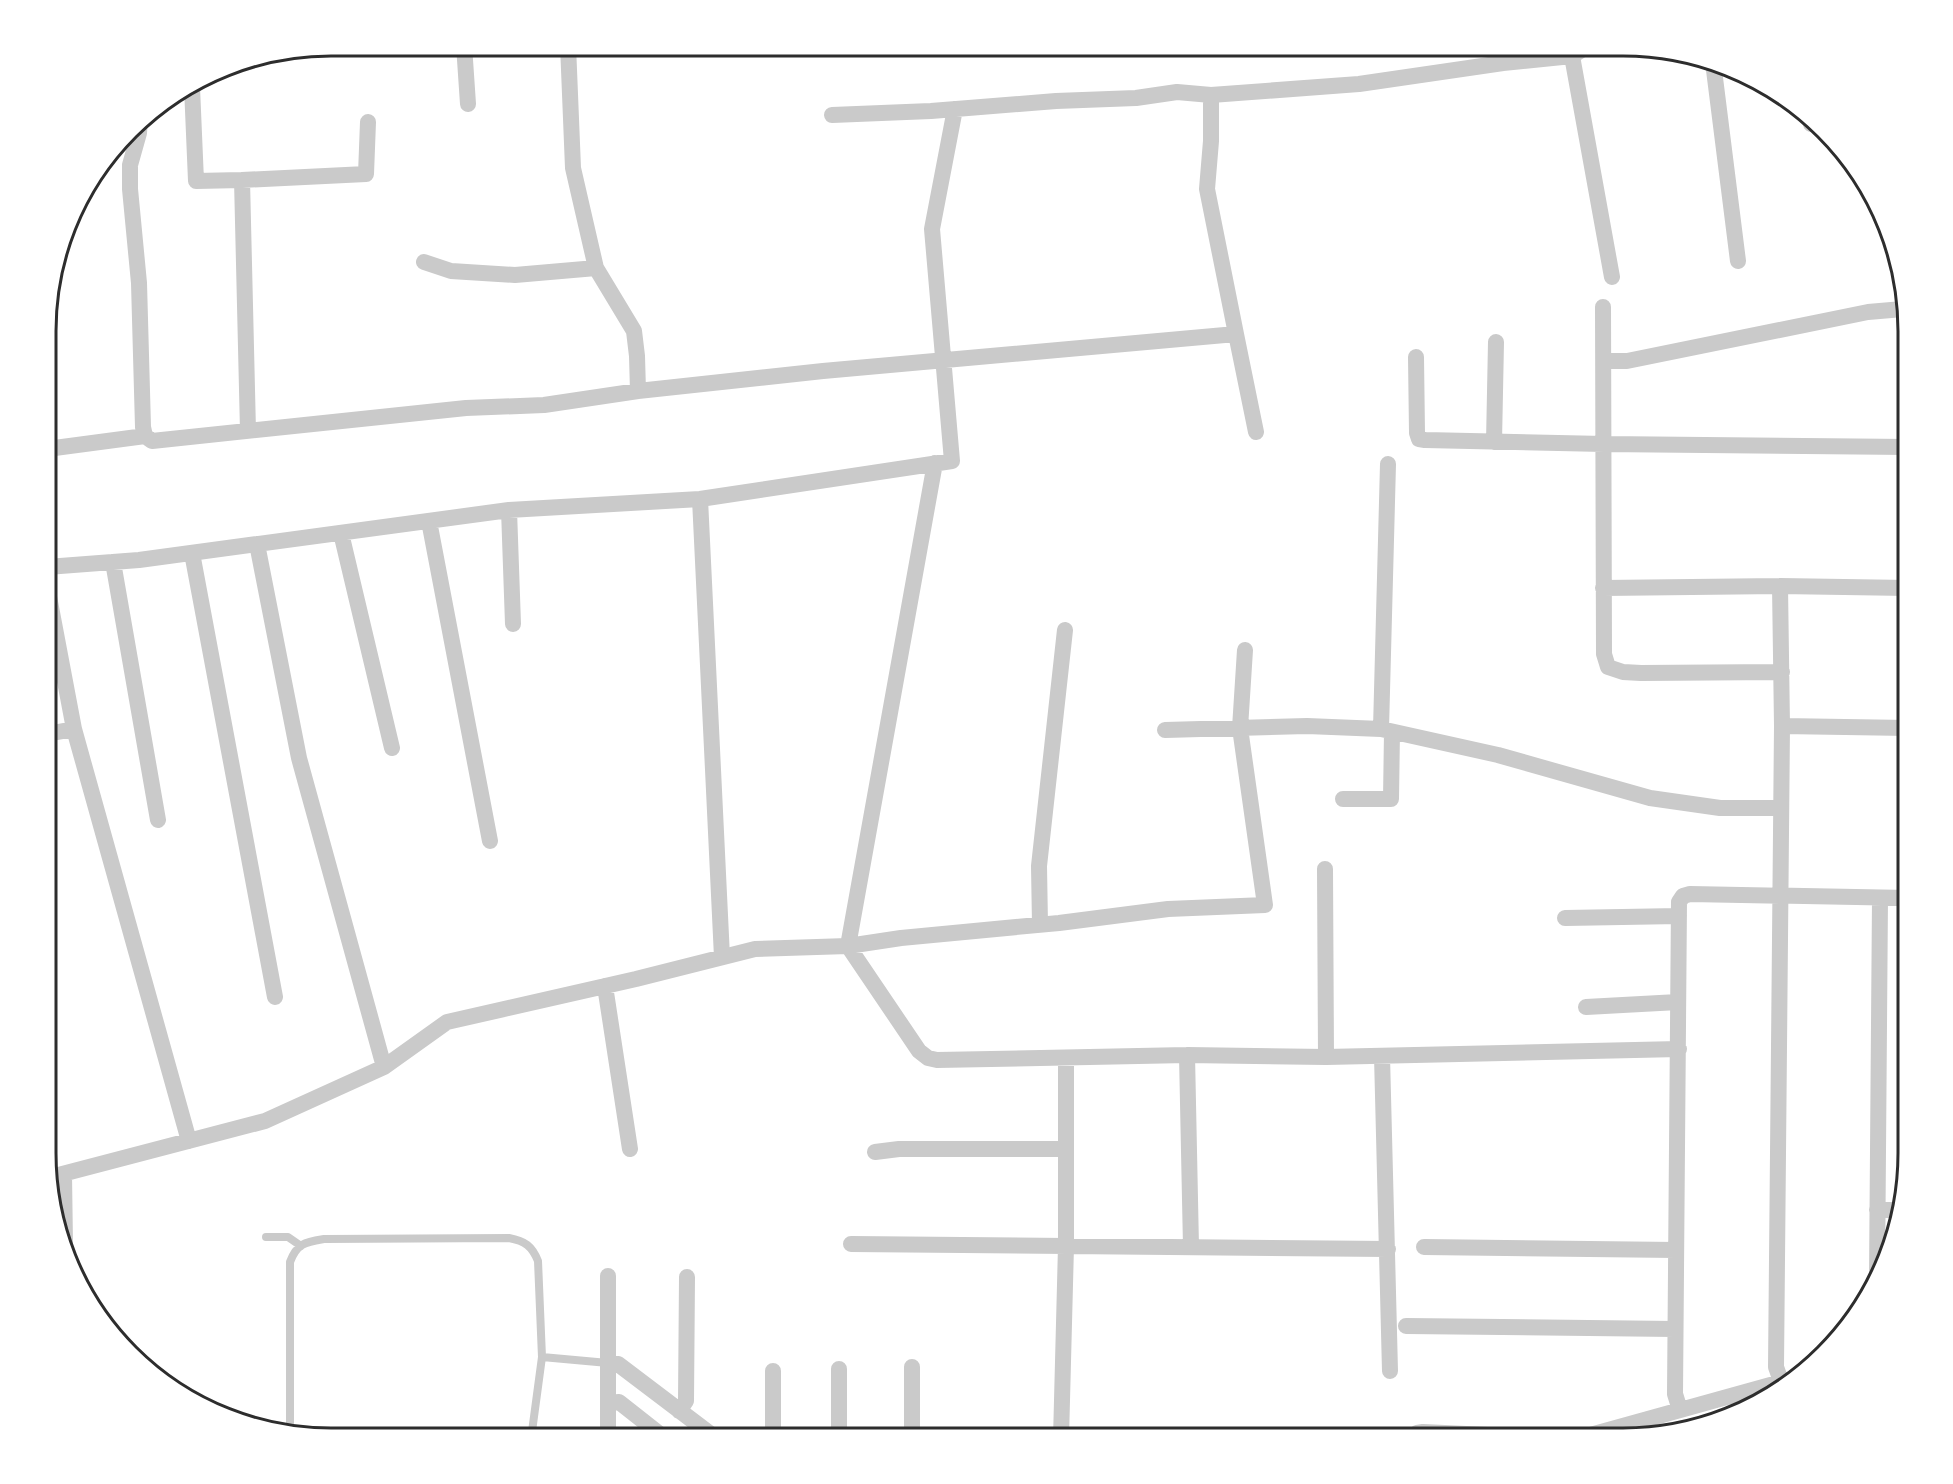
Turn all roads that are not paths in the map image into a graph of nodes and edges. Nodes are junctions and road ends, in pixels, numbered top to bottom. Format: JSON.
{"nodes":[{"id":1,"x":465,"y":56,"type":"edge"},
{"id":2,"x":568,"y":56,"type":"edge"},
{"id":3,"x":1543,"y":56,"type":"edge"},
{"id":4,"x":1573,"y":56,"type":"edge"},
{"id":5,"x":1714,"y":71,"type":"edge"},
{"id":6,"x":192,"y":93,"type":"edge"},
{"id":7,"x":1211,"y":95,"type":"junction"},
{"id":8,"x":468,"y":104,"type":"dead end"},
{"id":9,"x":956,"y":109,"type":"junction"},
{"id":10,"x":832,"y":115,"type":"dead end"},
{"id":11,"x":368,"y":122,"type":"dead end"},
{"id":12,"x":139,"y":133,"type":"edge"},
{"id":13,"x":242,"y":180,"type":"junction"},
{"id":14,"x":1738,"y":261,"type":"dead end"},
{"id":15,"x":424,"y":262,"type":"dead end"},
{"id":16,"x":597,"y":268,"type":"junction"},
{"id":17,"x":1612,"y":277,"type":"dead end"},
{"id":18,"x":1604,"y":307,"type":"dead end"},
{"id":19,"x":1897,"y":310,"type":"edge"},
{"id":20,"x":1236,"y":334,"type":"junction"},
{"id":21,"x":1496,"y":342,"type":"dead end"},
{"id":22,"x":1416,"y":357,"type":"dead end"},
{"id":23,"x":943,"y":361,"type":"junction"},
{"id":24,"x":1605,"y":361,"type":"junction"},
{"id":25,"x":638,"y":391,"type":"junction"},
{"id":26,"x":248,"y":430,"type":"junction"},
{"id":27,"x":1256,"y":432,"type":"dead end"},
{"id":28,"x":145,"y":436,"type":"junction"},
{"id":29,"x":1494,"y":442,"type":"junction"},
{"id":30,"x":1604,"y":444,"type":"junction"},
{"id":31,"x":1898,"y":447,"type":"edge"},
{"id":32,"x":56,"y":448,"type":"edge"},
{"id":33,"x":935,"y":463,"type":"junction"},
{"id":34,"x":1388,"y":464,"type":"dead end"},
{"id":35,"x":700,"y":499,"type":"junction"},
{"id":36,"x":508,"y":510,"type":"junction"},
{"id":37,"x":429,"y":521,"type":"junction"},
{"id":38,"x":341,"y":533,"type":"junction"},
{"id":39,"x":258,"y":544,"type":"junction"},
{"id":40,"x":192,"y":553,"type":"junction"},
{"id":41,"x":113,"y":562,"type":"junction"},
{"id":42,"x":56,"y":566,"type":"edge"},
{"id":43,"x":1780,"y":586,"type":"junction"},
{"id":44,"x":1603,"y":588,"type":"junction"},
{"id":45,"x":1898,"y":588,"type":"edge"},
{"id":46,"x":513,"y":624,"type":"dead end"},
{"id":47,"x":1065,"y":630,"type":"dead end"},
{"id":48,"x":56,"y":632,"type":"edge"},
{"id":49,"x":1245,"y":650,"type":"dead end"},
{"id":50,"x":1782,"y":672,"type":"junction"},
{"id":51,"x":1782,"y":726,"type":"junction"},
{"id":52,"x":1240,"y":728,"type":"junction"},
{"id":53,"x":1898,"y":728,"type":"edge"},
{"id":54,"x":75,"y":729,"type":"junction"},
{"id":55,"x":1165,"y":730,"type":"dead end"},
{"id":56,"x":1386,"y":730,"type":"junction"},
{"id":57,"x":56,"y":732,"type":"edge"},
{"id":58,"x":392,"y":747,"type":"dead end"},
{"id":59,"x":1343,"y":799,"type":"dead end"},
{"id":60,"x":1781,"y":808,"type":"junction"},
{"id":61,"x":158,"y":820,"type":"dead end"},
{"id":62,"x":490,"y":841,"type":"dead end"},
{"id":63,"x":1325,"y":869,"type":"dead end"},
{"id":64,"x":1779,"y":896,"type":"junction"},
{"id":65,"x":1880,"y":898,"type":"junction"},
{"id":66,"x":1898,"y":898,"type":"edge"},
{"id":67,"x":1679,"y":916,"type":"junction"},
{"id":68,"x":1565,"y":918,"type":"dead end"},
{"id":69,"x":1040,"y":925,"type":"junction"},
{"id":70,"x":848,"y":946,"type":"junction"},
{"id":71,"x":723,"y":957,"type":"junction"},
{"id":72,"x":605,"y":986,"type":"junction"},
{"id":73,"x":275,"y":997,"type":"dead end"},
{"id":74,"x":1678,"y":1002,"type":"junction"},
{"id":75,"x":1586,"y":1006,"type":"dead end"},
{"id":76,"x":1679,"y":1048,"type":"junction"},
{"id":77,"x":1187,"y":1055,"type":"junction"},
{"id":78,"x":1382,"y":1056,"type":"junction"},
{"id":79,"x":1326,"y":1057,"type":"junction"},
{"id":80,"x":1066,"y":1058,"type":"junction"},
{"id":81,"x":384,"y":1067,"type":"junction"},
{"id":82,"x":189,"y":1141,"type":"junction"},
{"id":83,"x":630,"y":1149,"type":"dead end"},
{"id":84,"x":1066,"y":1149,"type":"junction"},
{"id":85,"x":875,"y":1152,"type":"dead end"},
{"id":86,"x":64,"y":1173,"type":"junction"},
{"id":87,"x":56,"y":1175,"type":"edge"},
{"id":88,"x":1877,"y":1210,"type":"junction"},
{"id":89,"x":1891,"y":1210,"type":"edge"},
{"id":90,"x":65,"y":1224,"type":"edge"},
{"id":91,"x":266,"y":1237,"type":"dead end"},
{"id":92,"x":851,"y":1244,"type":"dead end"},
{"id":93,"x":301,"y":1246,"type":"junction"},
{"id":94,"x":1066,"y":1246,"type":"junction"},
{"id":95,"x":1191,"y":1247,"type":"junction"},
{"id":96,"x":1424,"y":1247,"type":"dead end"},
{"id":97,"x":1388,"y":1249,"type":"junction"},
{"id":98,"x":1676,"y":1250,"type":"junction"},
{"id":99,"x":1877,"y":1259,"type":"edge"},
{"id":100,"x":608,"y":1276,"type":"dead end"},
{"id":101,"x":687,"y":1277,"type":"dead end"},
{"id":102,"x":1406,"y":1326,"type":"dead end"},
{"id":103,"x":1675,"y":1329,"type":"junction"},
{"id":104,"x":542,"y":1357,"type":"junction"},
{"id":105,"x":608,"y":1363,"type":"junction"},
{"id":106,"x":912,"y":1367,"type":"dead end"},
{"id":107,"x":839,"y":1369,"type":"dead end"},
{"id":108,"x":773,"y":1371,"type":"dead end"},
{"id":109,"x":1390,"y":1371,"type":"dead end"},
{"id":110,"x":1782,"y":1377,"type":"edge"},
{"id":111,"x":1771,"y":1385,"type":"edge"},
{"id":112,"x":608,"y":1403,"type":"junction"},
{"id":113,"x":1680,"y":1410,"type":"junction"},
{"id":114,"x":679,"y":1411,"type":"junction"},
{"id":115,"x":290,"y":1425,"type":"edge"},
{"id":116,"x":532,"y":1428,"type":"edge"},
{"id":117,"x":609,"y":1428,"type":"edge"},
{"id":118,"x":653,"y":1428,"type":"edge"},
{"id":119,"x":702,"y":1428,"type":"edge"},
{"id":120,"x":773,"y":1428,"type":"edge"},
{"id":121,"x":838,"y":1428,"type":"edge"},
{"id":122,"x":912,"y":1428,"type":"edge"},
{"id":123,"x":1061,"y":1428,"type":"edge"},
{"id":124,"x":1616,"y":1428,"type":"edge"}],
"edges":[{"from":1,"to":8,"type":"street"},
{"from":2,"to":16,"type":"street"},
{"from":3,"to":7,"type":"street"},
{"from":4,"to":17,"type":"street"},
{"from":5,"to":14,"type":"street"},
{"from":6,"to":13,"type":"street"},
{"from":7,"to":9,"type":"street"},
{"from":7,"to":20,"type":"street"},
{"from":9,"to":10,"type":"street"},
{"from":9,"to":23,"type":"street"},
{"from":11,"to":13,"type":"street"},
{"from":12,"to":28,"type":"street"},
{"from":13,"to":26,"type":"street"},
{"from":15,"to":16,"type":"street"},
{"from":16,"to":25,"type":"street"},
{"from":18,"to":24,"type":"street"},
{"from":19,"to":24,"type":"street"},
{"from":20,"to":23,"type":"street"},
{"from":20,"to":27,"type":"street"},
{"from":21,"to":29,"type":"street"},
{"from":22,"to":29,"type":"street"},
{"from":23,"to":25,"type":"street"},
{"from":23,"to":33,"type":"street"},
{"from":24,"to":30,"type":"street"},
{"from":25,"to":26,"type":"street"},
{"from":26,"to":28,"type":"street"},
{"from":28,"to":32,"type":"street"},
{"from":29,"to":30,"type":"street"},
{"from":30,"to":31,"type":"street"},
{"from":30,"to":44,"type":"street"},
{"from":33,"to":35,"type":"street"},
{"from":33,"to":70,"type":"street"},
{"from":34,"to":56,"type":"street"},
{"from":35,"to":36,"type":"street"},
{"from":35,"to":71,"type":"street"},
{"from":36,"to":37,"type":"street"},
{"from":36,"to":46,"type":"street"},
{"from":37,"to":38,"type":"street"},
{"from":37,"to":62,"type":"street"},
{"from":38,"to":39,"type":"street"},
{"from":38,"to":58,"type":"street"},
{"from":39,"to":40,"type":"street"},
{"from":39,"to":81,"type":"street"},
{"from":40,"to":41,"type":"street"},
{"from":40,"to":73,"type":"street"},
{"from":41,"to":42,"type":"street"},
{"from":41,"to":61,"type":"street"},
{"from":43,"to":44,"type":"street"},
{"from":43,"to":45,"type":"street"},
{"from":43,"to":50,"type":"street"},
{"from":44,"to":50,"type":"street"},
{"from":47,"to":69,"type":"street"},
{"from":48,"to":54,"type":"street"},
{"from":49,"to":52,"type":"street"},
{"from":50,"to":51,"type":"street"},
{"from":51,"to":53,"type":"street"},
{"from":51,"to":60,"type":"street"},
{"from":52,"to":55,"type":"street"},
{"from":52,"to":56,"type":"street"},
{"from":52,"to":69,"type":"street"},
{"from":54,"to":57,"type":"street"},
{"from":54,"to":82,"type":"street"},
{"from":56,"to":59,"type":"street"},
{"from":56,"to":60,"type":"street"},
{"from":60,"to":64,"type":"street"},
{"from":63,"to":79,"type":"street"},
{"from":64,"to":65,"type":"street"},
{"from":64,"to":67,"type":"street"},
{"from":64,"to":110,"type":"street"},
{"from":65,"to":66,"type":"street"},
{"from":65,"to":88,"type":"street"},
{"from":67,"to":68,"type":"street"},
{"from":67,"to":74,"type":"street"},
{"from":69,"to":70,"type":"street"},
{"from":70,"to":71,"type":"street"},
{"from":70,"to":80,"type":"street"},
{"from":71,"to":72,"type":"street"},
{"from":72,"to":81,"type":"street"},
{"from":72,"to":83,"type":"street"},
{"from":74,"to":75,"type":"street"},
{"from":74,"to":76,"type":"street"},
{"from":76,"to":78,"type":"street"},
{"from":76,"to":98,"type":"street"},
{"from":77,"to":79,"type":"street"},
{"from":77,"to":80,"type":"street"},
{"from":77,"to":95,"type":"street"},
{"from":78,"to":79,"type":"street"},
{"from":78,"to":97,"type":"street"},
{"from":80,"to":84,"type":"street"},
{"from":81,"to":82,"type":"street"},
{"from":82,"to":86,"type":"street"},
{"from":84,"to":85,"type":"street"},
{"from":84,"to":94,"type":"street"},
{"from":86,"to":87,"type":"street"},
{"from":86,"to":90,"type":"street"},
{"from":88,"to":89,"type":"street"},
{"from":88,"to":99,"type":"street"},
{"from":91,"to":93,"type":"lane"},
{"from":92,"to":94,"type":"street"},
{"from":93,"to":104,"type":"lane"},
{"from":93,"to":115,"type":"lane"},
{"from":94,"to":95,"type":"street"},
{"from":94,"to":123,"type":"street"},
{"from":95,"to":97,"type":"street"},
{"from":96,"to":98,"type":"street"},
{"from":97,"to":109,"type":"street"},
{"from":98,"to":103,"type":"street"},
{"from":100,"to":105,"type":"street"},
{"from":101,"to":114,"type":"street"},
{"from":102,"to":103,"type":"street"},
{"from":103,"to":113,"type":"street"},
{"from":104,"to":105,"type":"lane"},
{"from":104,"to":116,"type":"lane"},
{"from":105,"to":112,"type":"street"},
{"from":105,"to":114,"type":"street"},
{"from":106,"to":122,"type":"street"},
{"from":107,"to":121,"type":"street"},
{"from":108,"to":120,"type":"street"},
{"from":111,"to":113,"type":"street"},
{"from":112,"to":117,"type":"street"},
{"from":112,"to":118,"type":"street"},
{"from":113,"to":124,"type":"street"},
{"from":114,"to":119,"type":"street"}]}
